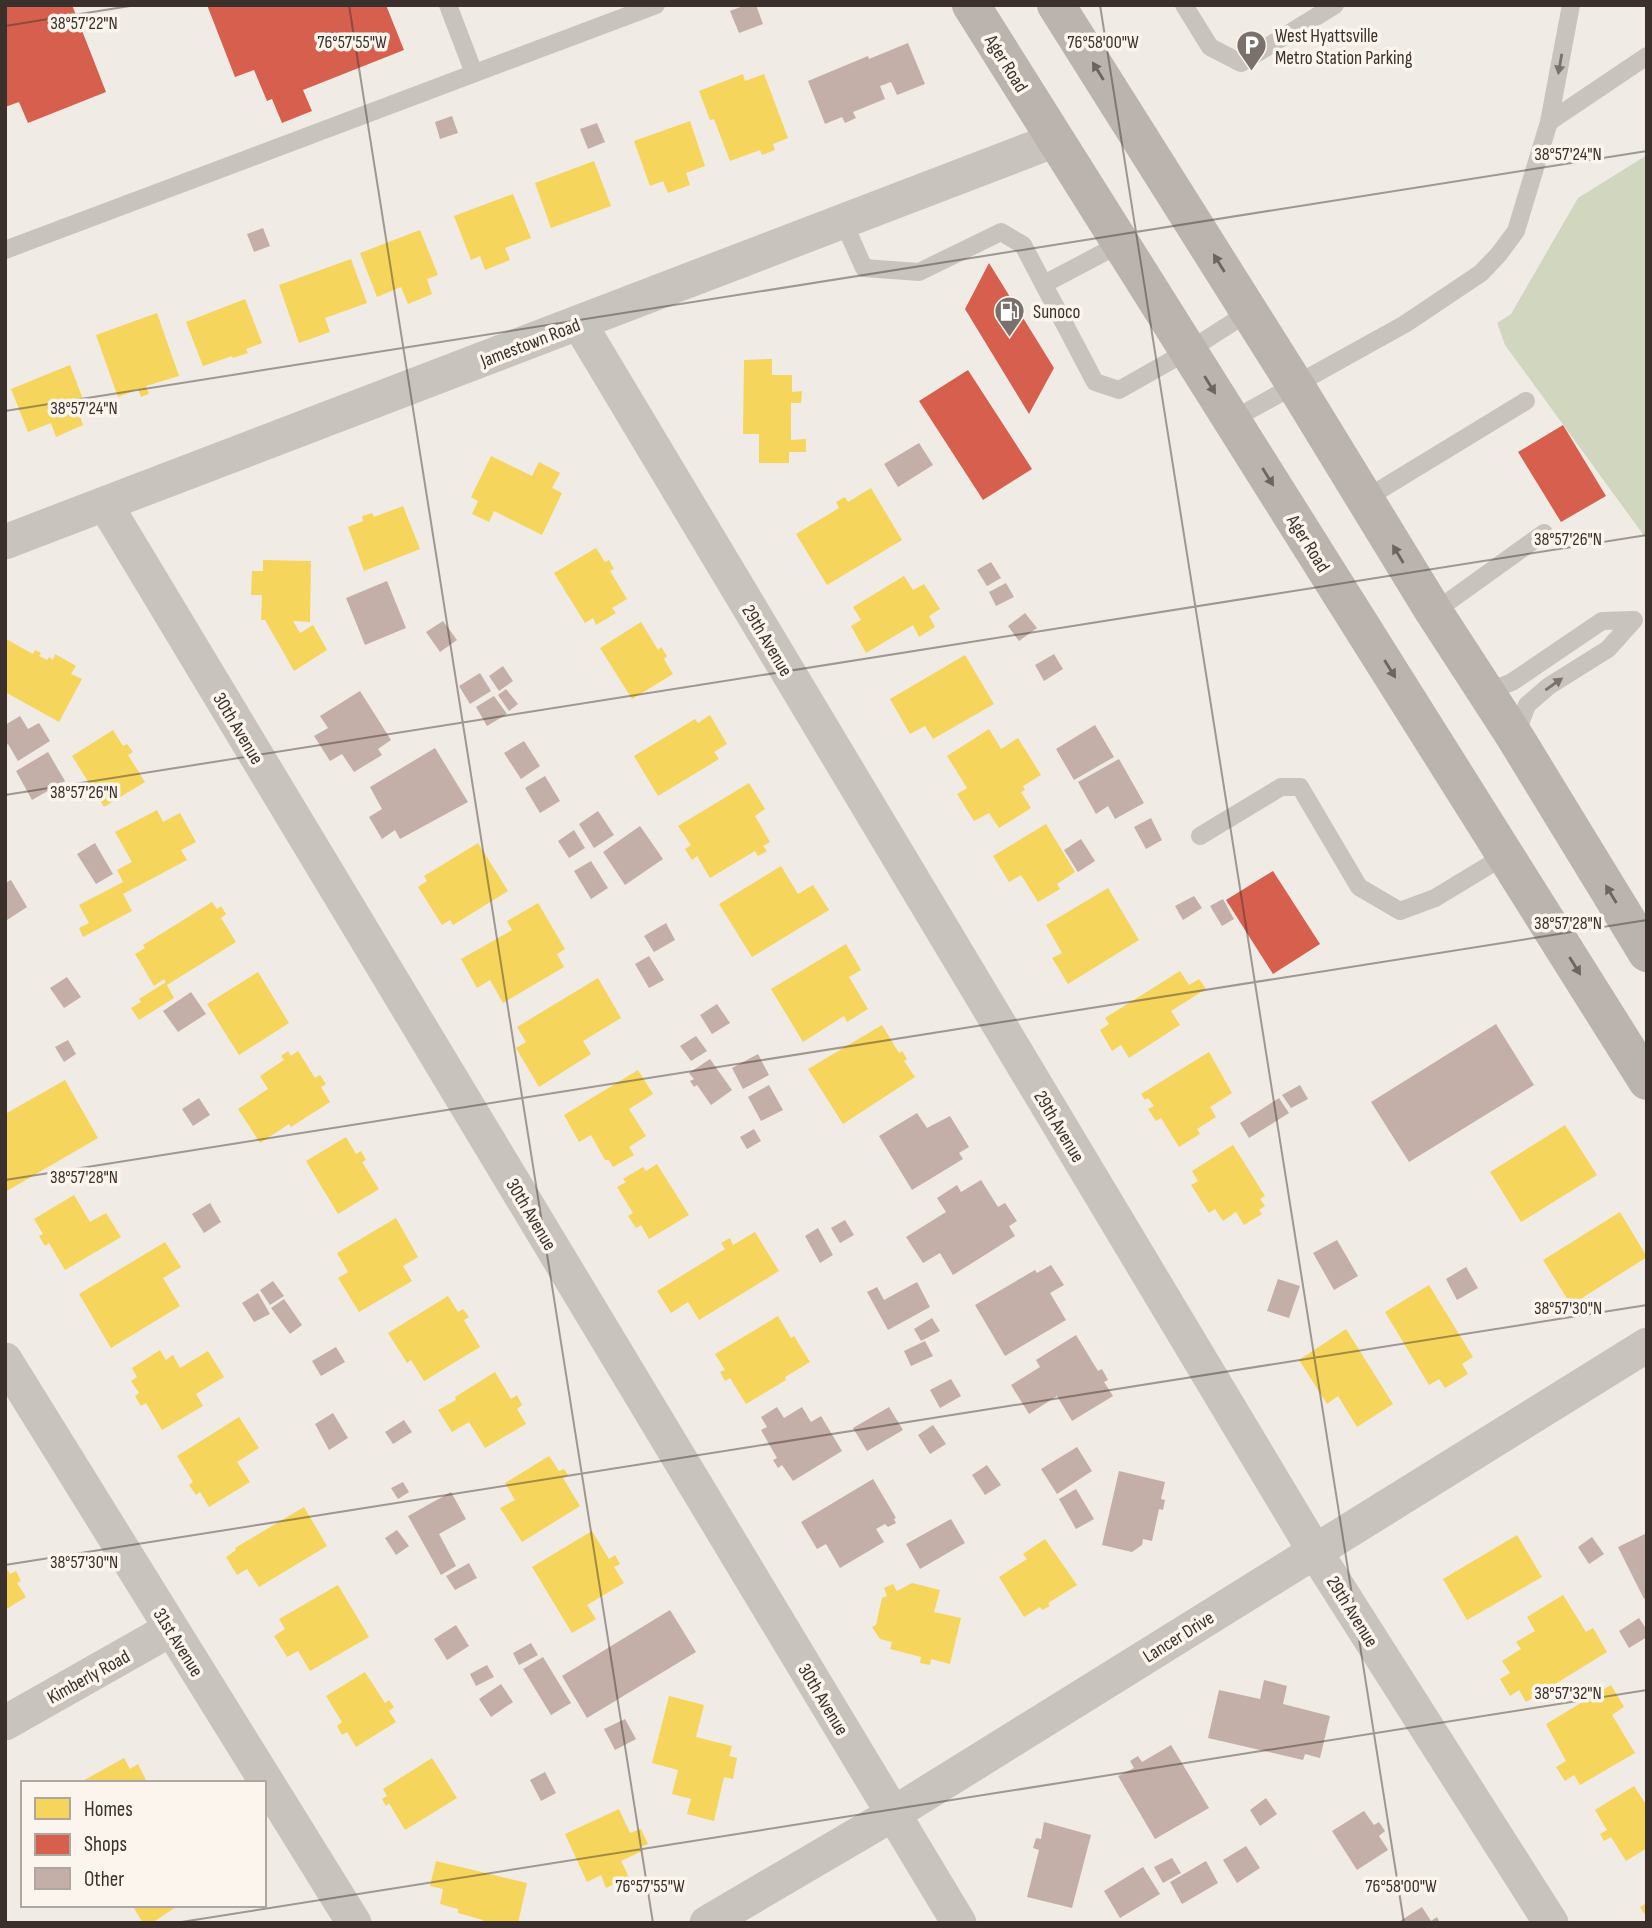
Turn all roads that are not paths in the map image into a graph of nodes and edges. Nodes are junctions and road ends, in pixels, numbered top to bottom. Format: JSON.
{"nodes":[{"id":1,"x":448,"y":5,"type":"edge"},
{"id":2,"x":656,"y":5,"type":"edge"},
{"id":3,"x":971,"y":5,"type":"edge"},
{"id":4,"x":1056,"y":5,"type":"edge"},
{"id":5,"x":1184,"y":5,"type":"edge"},
{"id":6,"x":1335,"y":5,"type":"edge"},
{"id":7,"x":1571,"y":5,"type":"edge"},
{"id":8,"x":1647,"y":56,"type":"edge"},
{"id":9,"x":474,"y":74,"type":"junction"},
{"id":10,"x":1549,"y":122,"type":"junction"},
{"id":11,"x":1055,"y":140,"type":"junction"},
{"id":12,"x":843,"y":221,"type":"junction"},
{"id":13,"x":1121,"y":244,"type":"junction"},
{"id":14,"x":5,"y":250,"type":"edge"},
{"id":15,"x":1044,"y":284,"type":"junction"},
{"id":16,"x":1249,"y":312,"type":"junction"},
{"id":17,"x":579,"y":324,"type":"junction"},
{"id":18,"x":1188,"y":351,"type":"junction"},
{"id":19,"x":1294,"y":383,"type":"junction"},
{"id":20,"x":1525,"y":401,"type":"dead end"},
{"id":21,"x":1231,"y":420,"type":"junction"},
{"id":22,"x":1365,"y":499,"type":"junction"},
{"id":23,"x":104,"y":504,"type":"junction"},
{"id":24,"x":1544,"y":533,"type":"dead end"},
{"id":25,"x":5,"y":542,"type":"edge"},
{"id":26,"x":1434,"y":612,"type":"junction"},
{"id":27,"x":1640,"y":619,"type":"edge"},
{"id":28,"x":1487,"y":692,"type":"junction"},
{"id":29,"x":1515,"y":737,"type":"junction"},
{"id":30,"x":1200,"y":836,"type":"dead end"},
{"id":31,"x":1506,"y":855,"type":"junction"},
{"id":32,"x":1647,"y":953,"type":"edge"},
{"id":33,"x":1647,"y":1081,"type":"edge"},
{"id":34,"x":1647,"y":1345,"type":"edge"},
{"id":35,"x":5,"y":1360,"type":"edge"},
{"id":36,"x":1314,"y":1550,"type":"junction"},
{"id":37,"x":171,"y":1629,"type":"junction"},
{"id":38,"x":5,"y":1723,"type":"edge"},
{"id":39,"x":266,"y":1781,"type":"edge"},
{"id":40,"x":266,"y":1782,"type":"edge"},
{"id":41,"x":893,"y":1814,"type":"junction"},
{"id":42,"x":354,"y":1923,"type":"edge"},
{"id":43,"x":706,"y":1923,"type":"edge"},
{"id":44,"x":959,"y":1923,"type":"edge"},
{"id":45,"x":1551,"y":1923,"type":"edge"}],
"edges":[{"from":1,"to":9,"type":"lane"},
{"from":2,"to":9,"type":"lane"},
{"from":3,"to":11,"type":"main road","name":"Ager Road"},
{"from":16,"to":4,"type":"main road","one_way":true},
{"from":5,"to":6,"type":"lane"},
{"from":7,"to":10,"type":"lane","one_way":true},
{"from":8,"to":10,"type":"lane"},
{"from":9,"to":14,"type":"lane"},
{"from":10,"to":19,"type":"lane"},
{"from":11,"to":12,"type":"street","name":"Jamestown Road"},
{"from":11,"to":13,"type":"main road","name":"Ager Road"},
{"from":12,"to":15,"type":"lane"},
{"from":12,"to":17,"type":"street","name":"Jamestown Road"},
{"from":13,"to":15,"type":"lane"},
{"from":13,"to":18,"type":"main road","name":"Ager Road"},
{"from":15,"to":18,"type":"lane"},
{"from":16,"to":18,"type":"lane"},
{"from":16,"to":19,"type":"main road"},
{"from":17,"to":23,"type":"street","name":"Jamestown Road"},
{"from":17,"to":36,"type":"street","name":"29th Avenue"},
{"from":18,"to":21,"type":"main road","name":"Ager Road","one_way":true},
{"from":19,"to":21,"type":"lane"},
{"from":19,"to":22,"type":"main road"},
{"from":20,"to":22,"type":"lane"},
{"from":21,"to":31,"type":"main road","name":"Ager Road","one_way":true},
{"from":26,"to":22,"type":"main road","one_way":true},
{"from":23,"to":25,"type":"street","name":"Jamestown Road"},
{"from":23,"to":41,"type":"street","name":"30th Avenue"},
{"from":24,"to":26,"type":"lane"},
{"from":26,"to":28,"type":"main road"},
{"from":27,"to":28,"type":"lane"},
{"from":29,"to":27,"type":"lane","one_way":true},
{"from":28,"to":29,"type":"main road"},
{"from":32,"to":29,"type":"main road","one_way":true},
{"from":30,"to":31,"type":"lane"},
{"from":31,"to":33,"type":"main road","name":"Ager Road","one_way":true},
{"from":34,"to":36,"type":"street","name":"Lancer Drive"},
{"from":35,"to":37,"type":"street","name":"31st Avenue"},
{"from":36,"to":41,"type":"street","name":"Lancer Drive"},
{"from":36,"to":45,"type":"street","name":"29th Avenue"},
{"from":37,"to":38,"type":"street","name":"Kimberly Road"},
{"from":37,"to":39,"type":"street","name":"31st Avenue"},
{"from":40,"to":42,"type":"street","name":"31st Avenue"},
{"from":41,"to":43,"type":"street","name":"Lancer Drive"},
{"from":41,"to":44,"type":"street","name":"30th Avenue"}]}
